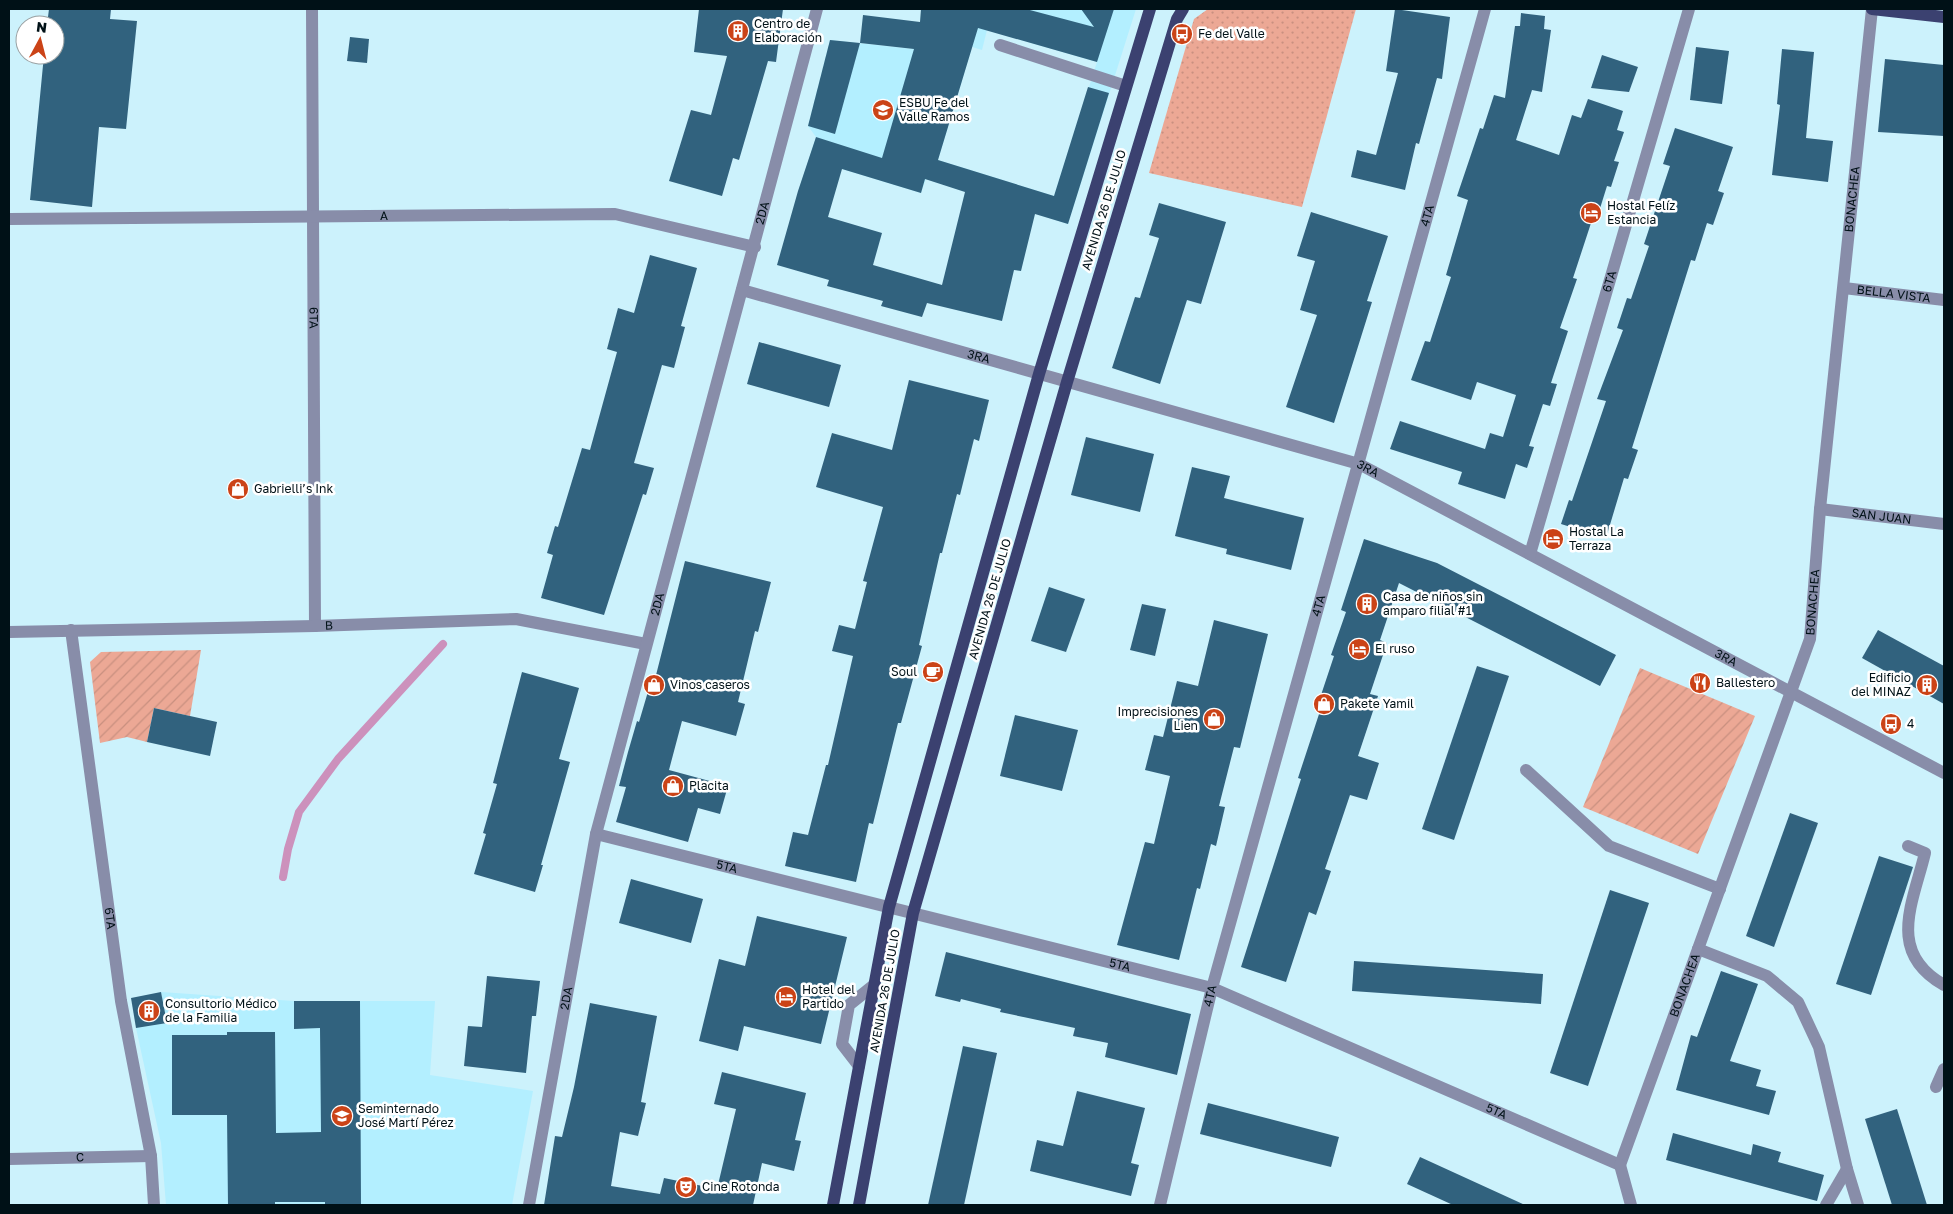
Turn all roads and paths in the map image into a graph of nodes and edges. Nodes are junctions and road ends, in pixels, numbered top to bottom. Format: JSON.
{"nodes":[{"id":1,"x":312,"y":9,"type":"edge"},
{"id":2,"x":817,"y":9,"type":"edge"},
{"id":3,"x":1150,"y":9,"type":"edge"},
{"id":4,"x":1183,"y":9,"type":"edge"},
{"id":5,"x":1485,"y":9,"type":"edge"},
{"id":6,"x":1689,"y":9,"type":"edge"},
{"id":7,"x":1872,"y":9,"type":"edge"},
{"id":8,"x":1944,"y":16,"type":"edge"},
{"id":9,"x":1000,"y":45,"type":"dead end"},
{"id":10,"x":1126,"y":86,"type":"junction"},
{"id":11,"x":313,"y":217,"type":"junction"},
{"id":12,"x":9,"y":219,"type":"edge"},
{"id":13,"x":755,"y":247,"type":"junction"},
{"id":14,"x":1844,"y":288,"type":"junction"},
{"id":15,"x":742,"y":290,"type":"junction"},
{"id":16,"x":1944,"y":300,"type":"edge"},
{"id":17,"x":1039,"y":374,"type":"junction"},
{"id":18,"x":1067,"y":382,"type":"junction"},
{"id":19,"x":1359,"y":464,"type":"junction"},
{"id":20,"x":1820,"y":509,"type":"junction"},
{"id":21,"x":1944,"y":524,"type":"edge"},
{"id":22,"x":1530,"y":554,"type":"junction"},
{"id":23,"x":315,"y":626,"type":"junction"},
{"id":24,"x":71,"y":630,"type":"junction"},
{"id":25,"x":9,"y":632,"type":"edge"},
{"id":26,"x":646,"y":644,"type":"junction"},
{"id":27,"x":1791,"y":692,"type":"junction"},
{"id":28,"x":1526,"y":770,"type":"dead end"},
{"id":29,"x":1944,"y":773,"type":"edge"},
{"id":30,"x":596,"y":834,"type":"junction"},
{"id":31,"x":1908,"y":846,"type":"dead end"},
{"id":32,"x":1720,"y":889,"type":"junction"},
{"id":33,"x":889,"y":907,"type":"junction"},
{"id":34,"x":913,"y":913,"type":"junction"},
{"id":35,"x":1698,"y":949,"type":"junction"},
{"id":36,"x":874,"y":985,"type":"junction"},
{"id":37,"x":1944,"y":985,"type":"edge"},
{"id":38,"x":1212,"y":988,"type":"junction"},
{"id":39,"x":859,"y":1066,"type":"junction"},
{"id":40,"x":1944,"y":1069,"type":"edge"},
{"id":41,"x":1936,"y":1087,"type":"dead end"},
{"id":42,"x":151,"y":1156,"type":"junction"},
{"id":43,"x":9,"y":1159,"type":"edge"},
{"id":44,"x":1620,"y":1165,"type":"junction"},
{"id":45,"x":1847,"y":1169,"type":"junction"},
{"id":46,"x":154,"y":1205,"type":"edge"},
{"id":47,"x":529,"y":1205,"type":"edge"},
{"id":48,"x":833,"y":1205,"type":"edge"},
{"id":49,"x":859,"y":1205,"type":"edge"},
{"id":50,"x":1160,"y":1205,"type":"edge"},
{"id":51,"x":1631,"y":1205,"type":"edge"},
{"id":52,"x":1826,"y":1205,"type":"edge"},
{"id":53,"x":1858,"y":1205,"type":"edge"}],
"edges":[{"from":1,"to":11,"type":"street","name":"6TA"},
{"from":2,"to":13,"type":"street","name":"2DA"},
{"from":3,"to":10,"type":"main road","name":"AVENIDA 26 DE JULIO"},
{"from":4,"to":18,"type":"main road","name":"AVENIDA 26 DE JULIO"},
{"from":5,"to":19,"type":"street","name":"4TA"},
{"from":6,"to":22,"type":"street","name":"6TA"},
{"from":7,"to":8,"type":"main road"},
{"from":7,"to":14,"type":"street","name":"BONACHEA"},
{"from":9,"to":10,"type":"street"},
{"from":10,"to":17,"type":"main road","name":"AVENIDA 26 DE JULIO"},
{"from":11,"to":12,"type":"street","name":"A"},
{"from":11,"to":13,"type":"street","name":"A"},
{"from":11,"to":23,"type":"street","name":"6TA"},
{"from":13,"to":15,"type":"street","name":"2DA"},
{"from":14,"to":16,"type":"street","name":"BELLA VISTA"},
{"from":14,"to":20,"type":"street","name":"BONACHEA"},
{"from":15,"to":17,"type":"street","name":"3RA"},
{"from":15,"to":26,"type":"street","name":"2DA"},
{"from":17,"to":18,"type":"street","name":"3RA"},
{"from":17,"to":33,"type":"main road","name":"AVENIDA 26 DE JULIO"},
{"from":18,"to":19,"type":"street","name":"3RA"},
{"from":18,"to":34,"type":"main road","name":"AVENIDA 26 DE JULIO"},
{"from":19,"to":22,"type":"street","name":"3RA"},
{"from":19,"to":38,"type":"street","name":"4TA"},
{"from":20,"to":21,"type":"street","name":"SAN JUAN"},
{"from":20,"to":27,"type":"street","name":"BONACHEA"},
{"from":22,"to":27,"type":"street","name":"3RA"},
{"from":23,"to":24,"type":"street","name":"B"},
{"from":23,"to":26,"type":"street","name":"B"},
{"from":24,"to":25,"type":"street","name":"B"},
{"from":24,"to":42,"type":"street","name":"6TA"},
{"from":26,"to":30,"type":"street","name":"2DA"},
{"from":27,"to":29,"type":"street","name":"3RA"},
{"from":27,"to":32,"type":"street","name":"BONACHEA"},
{"from":28,"to":32,"type":"street"},
{"from":30,"to":33,"type":"street","name":"5TA"},
{"from":30,"to":47,"type":"street","name":"2DA"},
{"from":31,"to":37,"type":"street"},
{"from":32,"to":35,"type":"street","name":"BONACHEA"},
{"from":33,"to":34,"type":"street","name":"5TA"},
{"from":33,"to":36,"type":"main road","name":"AVENIDA 26 DE JULIO"},
{"from":34,"to":38,"type":"street","name":"5TA"},
{"from":34,"to":49,"type":"main road","name":"AVENIDA 26 DE JULIO"},
{"from":35,"to":44,"type":"street","name":"BONACHEA"},
{"from":35,"to":45,"type":"street"},
{"from":36,"to":39,"type":"main road","name":"AVENIDA 26 DE JULIO"},
{"from":36,"to":39,"type":"street"},
{"from":38,"to":44,"type":"street","name":"5TA"},
{"from":38,"to":50,"type":"street","name":"4TA"},
{"from":39,"to":48,"type":"main road","name":"AVENIDA 26 DE JULIO"},
{"from":40,"to":41,"type":"street"},
{"from":42,"to":43,"type":"street","name":"C"},
{"from":42,"to":46,"type":"street","name":"6TA"},
{"from":44,"to":51,"type":"street"},
{"from":45,"to":52,"type":"street"},
{"from":45,"to":53,"type":"street"}]}
